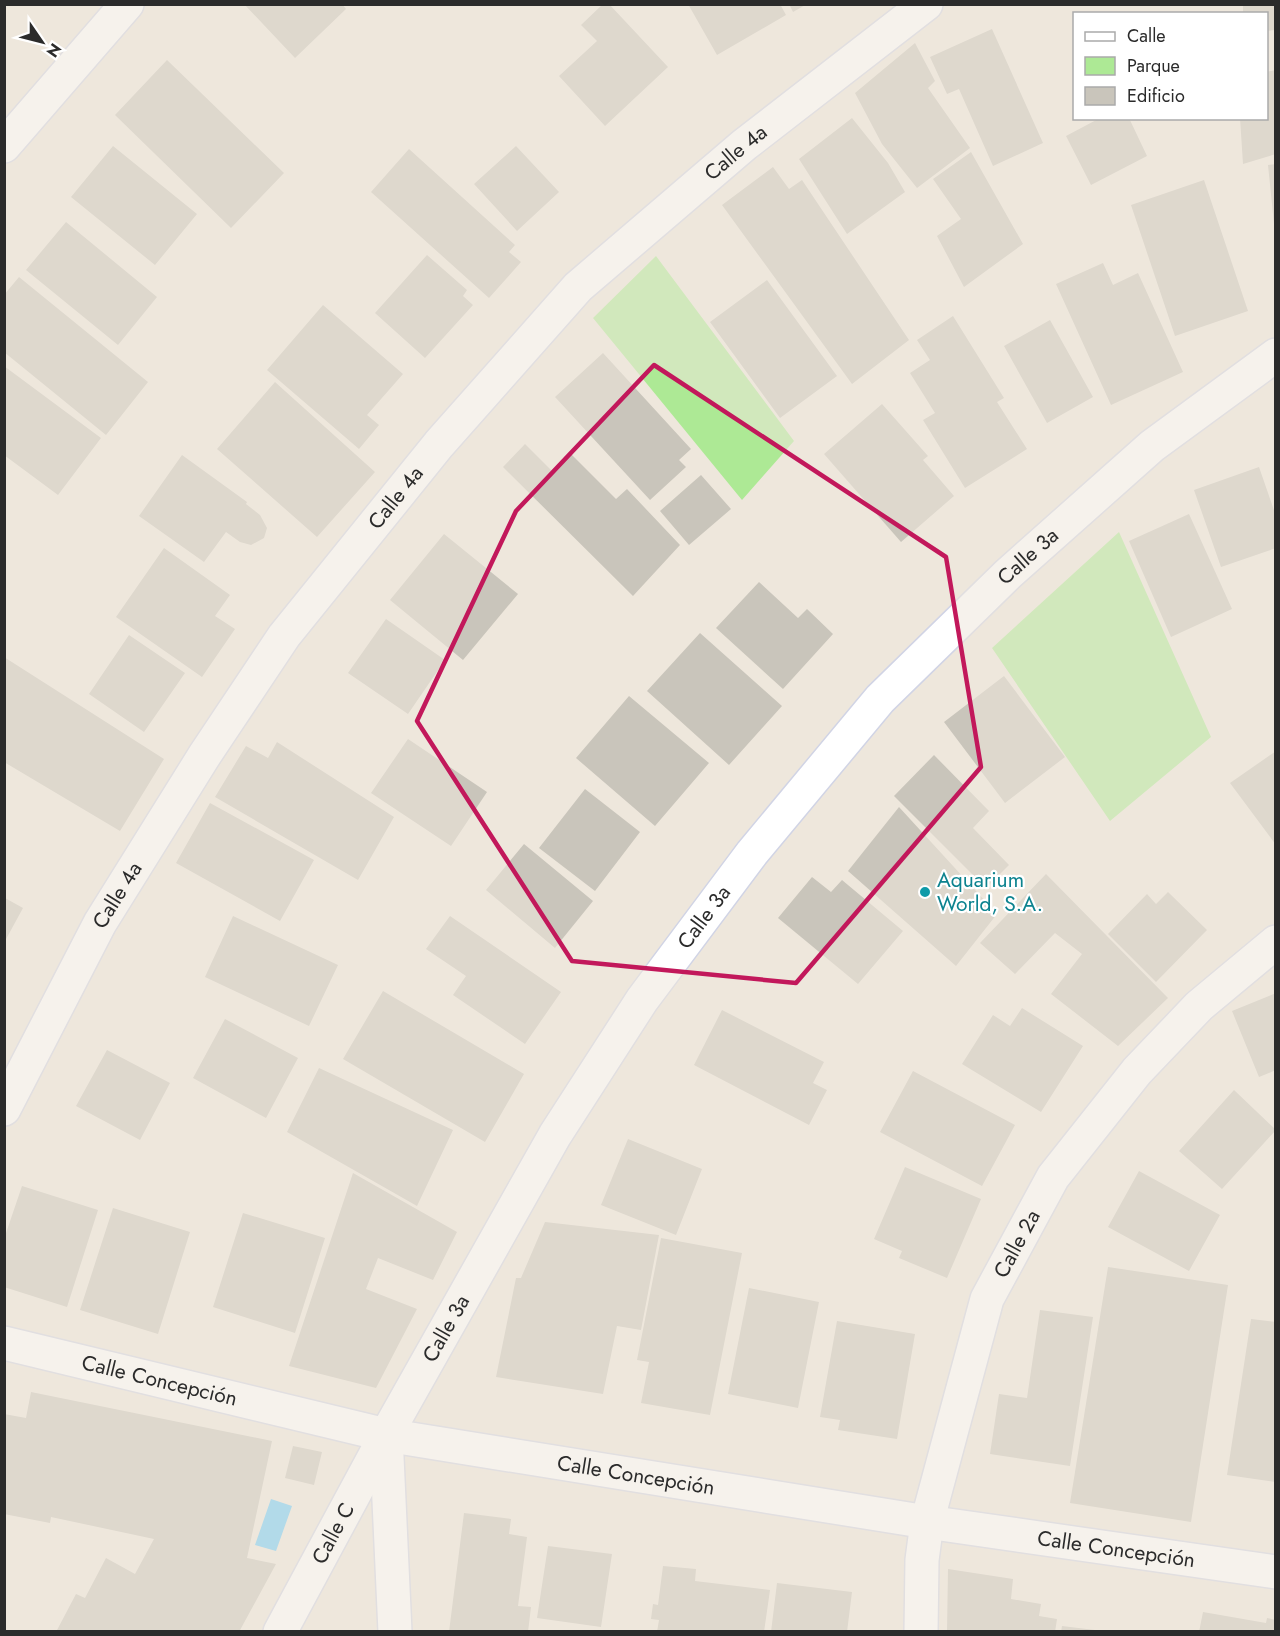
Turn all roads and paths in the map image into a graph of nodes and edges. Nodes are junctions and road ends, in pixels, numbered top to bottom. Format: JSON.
{"nodes":[{"id":1,"x":127,"y":4,"type":"edge"},
{"id":2,"x":926,"y":4,"type":"edge"},
{"id":3,"x":4,"y":146,"type":"edge"},
{"id":4,"x":1275,"y":355,"type":"edge"},
{"id":5,"x":1275,"y":942,"type":"edge"},
{"id":6,"x":4,"y":1109,"type":"edge"},
{"id":7,"x":4,"y":1343,"type":"edge"},
{"id":8,"x":386,"y":1435,"type":"junction"},
{"id":9,"x":927,"y":1522,"type":"junction"},
{"id":10,"x":1275,"y":1572,"type":"edge"},
{"id":11,"x":280,"y":1632,"type":"edge"},
{"id":12,"x":395,"y":1632,"type":"edge"},
{"id":13,"x":921,"y":1632,"type":"edge"}],
"edges":[{"from":1,"to":3,"type":"street"},
{"from":2,"to":6,"type":"street","name":"Calle 4a"},
{"from":4,"to":8,"type":"street","name":"Calle 3a"},
{"from":5,"to":9,"type":"street","name":"Calle 2a"},
{"from":7,"to":8,"type":"street","name":"Calle Concepción"},
{"from":8,"to":9,"type":"street","name":"Calle Concepción"},
{"from":8,"to":11,"type":"street","name":"Calle C"},
{"from":8,"to":12,"type":"street"},
{"from":9,"to":10,"type":"street","name":"Calle Concepción"},
{"from":9,"to":13,"type":"street","name":"Calle 2a"}]}
